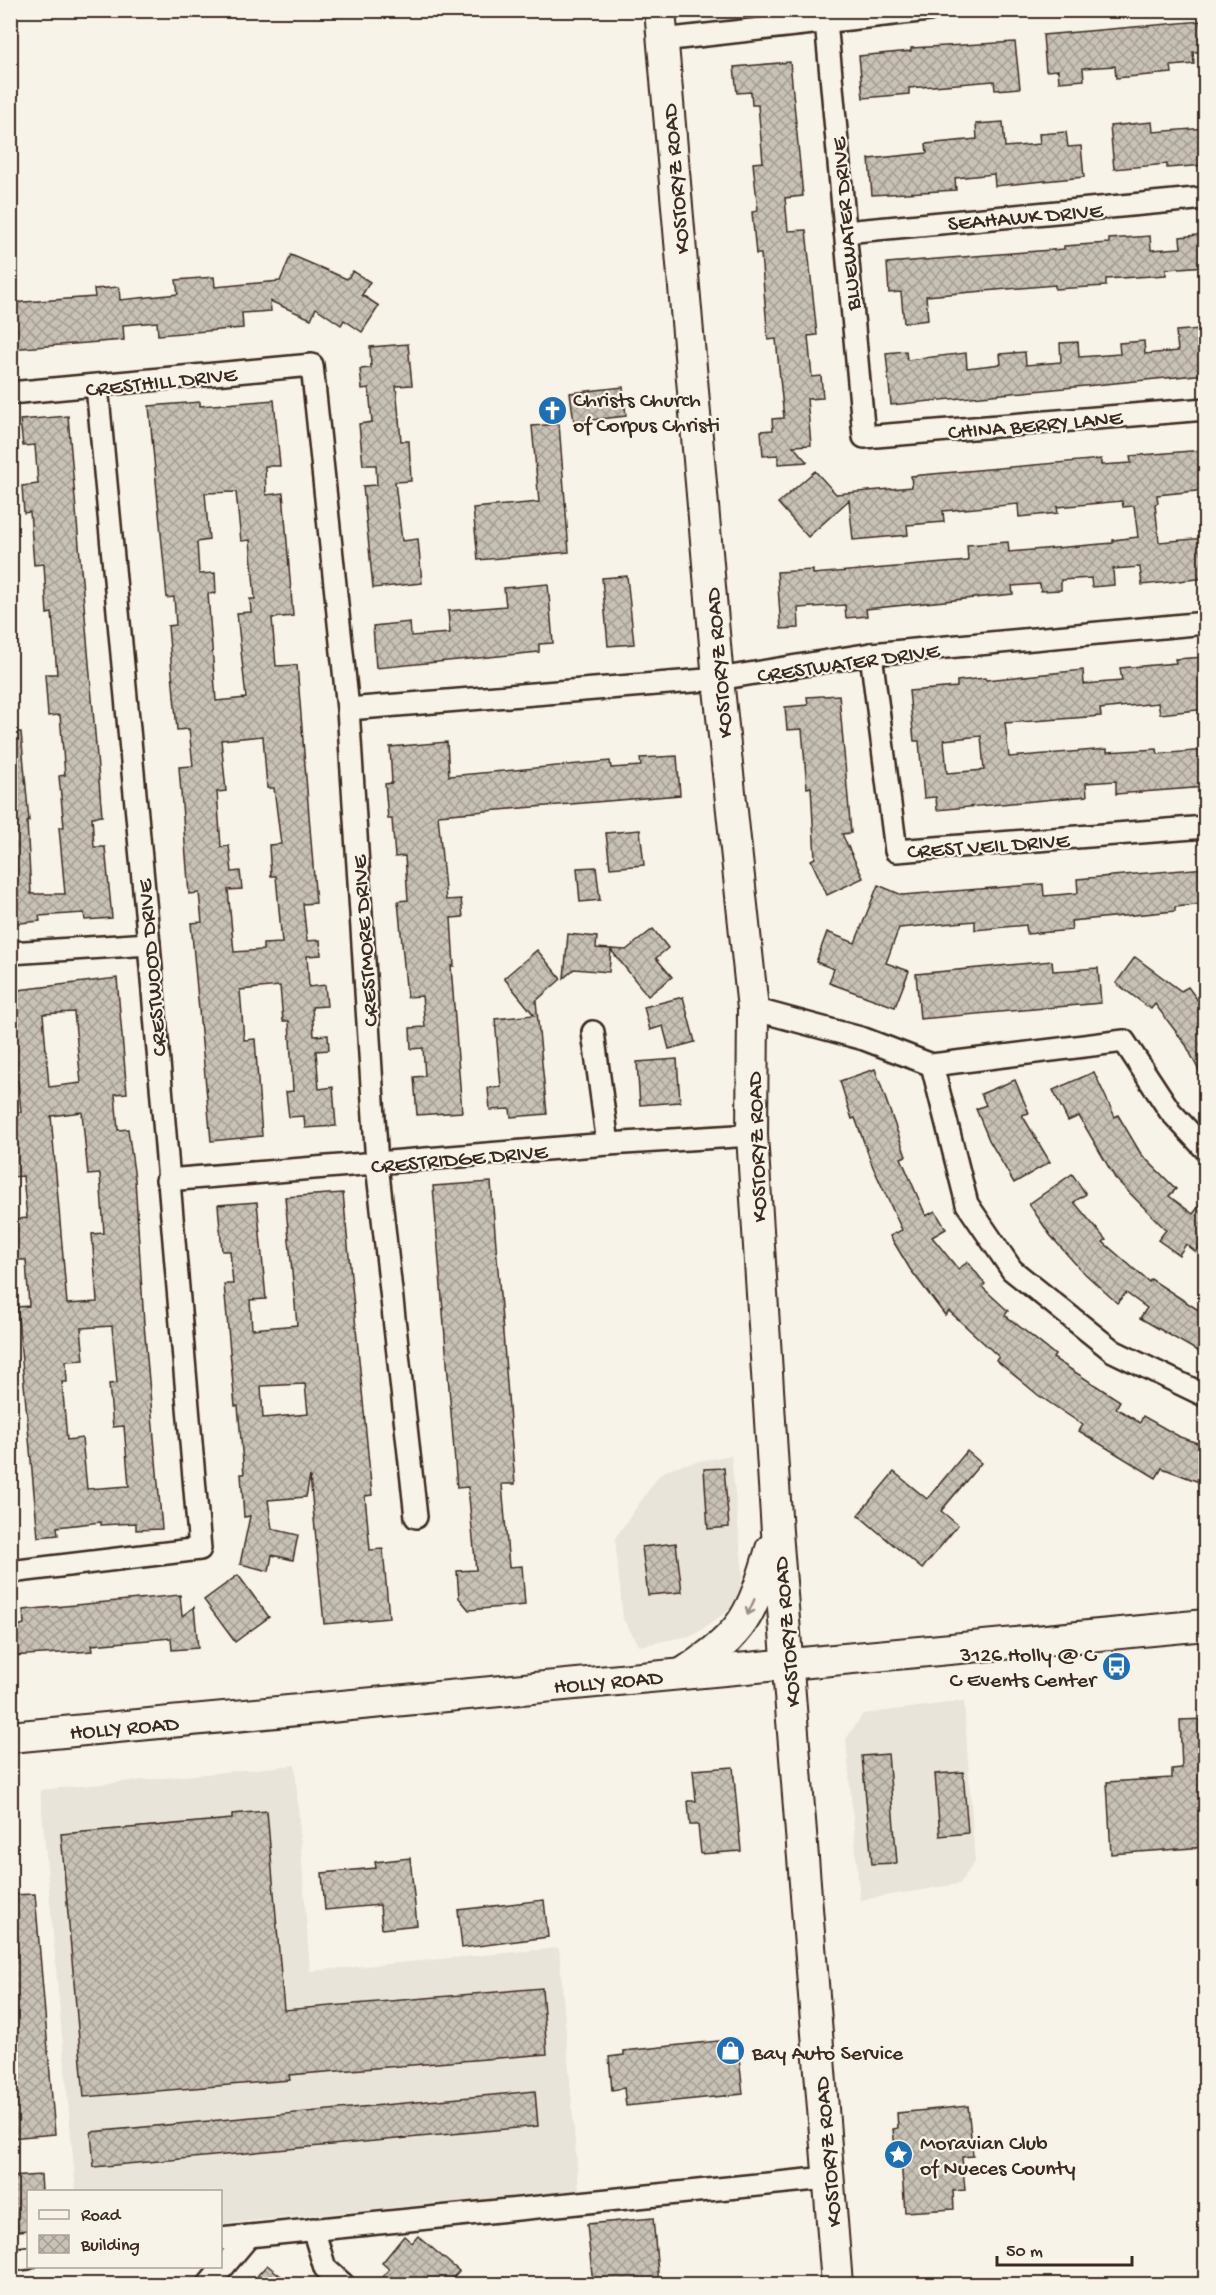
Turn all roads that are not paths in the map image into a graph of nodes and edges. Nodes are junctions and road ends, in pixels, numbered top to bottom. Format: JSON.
{"nodes":[{"id":1,"x":660,"y":10,"type":"edge"},
{"id":2,"x":929,"y":10,"type":"edge"},
{"id":3,"x":826,"y":16,"type":"edge"},
{"id":4,"x":662,"y":40,"type":"junction"},
{"id":5,"x":1206,"y":198,"type":"edge"},
{"id":6,"x":845,"y":232,"type":"junction"},
{"id":7,"x":312,"y":364,"type":"joint"},
{"id":8,"x":97,"y":386,"type":"junction"},
{"id":9,"x":10,"y":393,"type":"edge"},
{"id":10,"x":1206,"y":409,"type":"edge"},
{"id":11,"x":864,"y":437,"type":"joint"},
{"id":12,"x":1206,"y":623,"type":"edge"},
{"id":13,"x":871,"y":654,"type":"junction"},
{"id":14,"x":718,"y":679,"type":"junction"},
{"id":15,"x":348,"y":709,"type":"junction"},
{"id":16,"x":1206,"y":827,"type":"edge"},
{"id":17,"x":149,"y":944,"type":"junction"},
{"id":18,"x":10,"y":953,"type":"edge"},
{"id":19,"x":753,"y":1009,"type":"junction"},
{"id":20,"x":593,"y":1032,"type":"dead end"},
{"id":21,"x":932,"y":1065,"type":"junction"},
{"id":22,"x":752,"y":1136,"type":"junction"},
{"id":23,"x":608,"y":1144,"type":"junction"},
{"id":24,"x":1206,"y":1150,"type":"edge"},
{"id":25,"x":377,"y":1164,"type":"junction"},
{"id":26,"x":167,"y":1180,"type":"junction"},
{"id":27,"x":1206,"y":1396,"type":"edge"},
{"id":28,"x":416,"y":1516,"type":"dead end"},
{"id":29,"x":777,"y":1532,"type":"junction"},
{"id":30,"x":10,"y":1572,"type":"edge"},
{"id":31,"x":1206,"y":1625,"type":"edge"},
{"id":32,"x":788,"y":1664,"type":"junction"},
{"id":33,"x":684,"y":1673,"type":"junction"},
{"id":34,"x":10,"y":1737,"type":"edge"},
{"id":35,"x":827,"y":2178,"type":"junction"},
{"id":36,"x":313,"y":2229,"type":"junction"},
{"id":37,"x":249,"y":2236,"type":"junction"},
{"id":38,"x":222,"y":2239,"type":"edge"},
{"id":39,"x":27,"y":2258,"type":"edge"},
{"id":40,"x":10,"y":2259,"type":"edge"},
{"id":41,"x":209,"y":2284,"type":"edge"},
{"id":42,"x":343,"y":2284,"type":"edge"},
{"id":43,"x":837,"y":2284,"type":"edge"}],
"edges":[{"from":1,"to":4,"type":"main road","name":"KOSTORYZ ROAD"},
{"from":2,"to":3,"type":"street"},
{"from":3,"to":4,"type":"street"},
{"from":3,"to":6,"type":"street","name":"BLUEWATER DRIVE"},
{"from":4,"to":14,"type":"main road","name":"KOSTORYZ ROAD"},
{"from":5,"to":6,"type":"street","name":"SEAHAWK DRIVE"},
{"from":6,"to":11,"type":"street","name":"BLUEWATER DRIVE"},
{"from":7,"to":8,"type":"street","name":"CRESTHILL DRIVE"},
{"from":7,"to":15,"type":"street","name":"CRESTMORE DRIVE"},
{"from":8,"to":9,"type":"street","name":"CRESTHILL DRIVE"},
{"from":8,"to":17,"type":"street","name":"CRESTWOOD DRIVE"},
{"from":10,"to":11,"type":"street","name":"CHINA BERRY LANE"},
{"from":12,"to":13,"type":"street","name":"CRESTWATER DRIVE"},
{"from":13,"to":14,"type":"street","name":"CRESTWATER DRIVE"},
{"from":13,"to":16,"type":"street","name":"CREST VEIL DRIVE"},
{"from":14,"to":15,"type":"street","name":"CRESTWATER DRIVE"},
{"from":14,"to":19,"type":"main road","name":"KOSTORYZ ROAD"},
{"from":15,"to":25,"type":"street","name":"CRESTMORE DRIVE"},
{"from":17,"to":18,"type":"street"},
{"from":17,"to":26,"type":"street","name":"CRESTWOOD DRIVE"},
{"from":19,"to":21,"type":"street"},
{"from":19,"to":22,"type":"main road","name":"KOSTORYZ ROAD"},
{"from":20,"to":23,"type":"street"},
{"from":21,"to":24,"type":"street"},
{"from":21,"to":27,"type":"street"},
{"from":22,"to":23,"type":"street","name":"CRESTRIDGE DRIVE"},
{"from":22,"to":29,"type":"main road","name":"KOSTORYZ ROAD"},
{"from":23,"to":25,"type":"street","name":"CRESTRIDGE DRIVE"},
{"from":25,"to":26,"type":"street","name":"CRESTRIDGE DRIVE"},
{"from":25,"to":28,"type":"street","name":"CRESTMORE DRIVE"},
{"from":26,"to":30,"type":"street","name":"CRESTWOOD DRIVE"},
{"from":29,"to":32,"type":"main road","name":"KOSTORYZ ROAD"},
{"from":29,"to":33,"type":"main road","one_way":true},
{"from":31,"to":32,"type":"main road","name":"HOLLY ROAD"},
{"from":32,"to":33,"type":"main road","name":"HOLLY ROAD"},
{"from":32,"to":35,"type":"main road","name":"KOSTORYZ ROAD"},
{"from":33,"to":34,"type":"main road","name":"HOLLY ROAD"},
{"from":35,"to":36,"type":"street"},
{"from":35,"to":43,"type":"main road","name":"KOSTORYZ ROAD"},
{"from":36,"to":37,"type":"street"},
{"from":36,"to":42,"type":"street"},
{"from":37,"to":38,"type":"street"},
{"from":37,"to":41,"type":"street"},
{"from":39,"to":40,"type":"street"}]}
